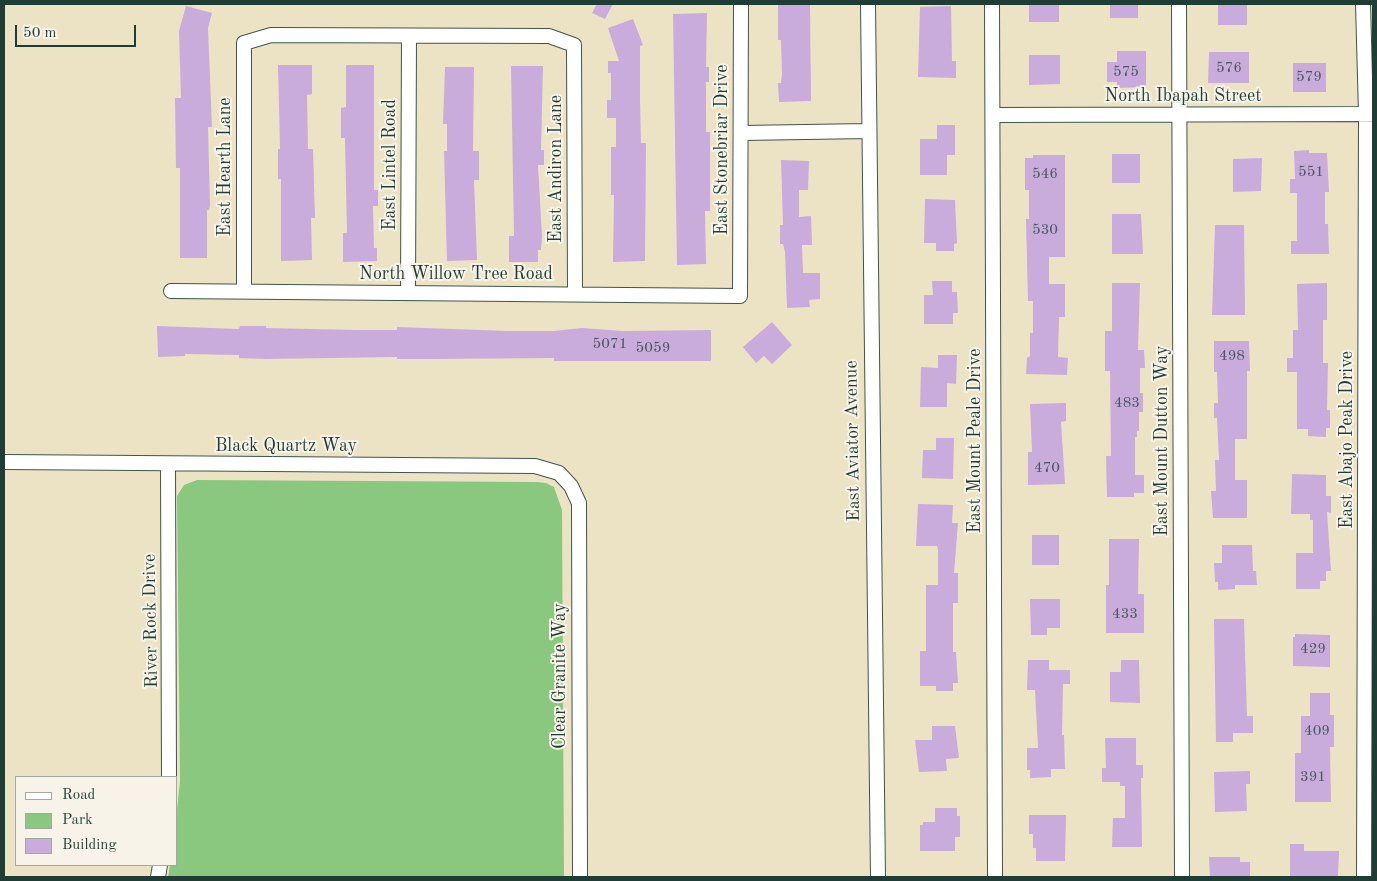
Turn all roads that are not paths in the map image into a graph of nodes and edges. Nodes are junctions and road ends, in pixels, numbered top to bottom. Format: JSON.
{"nodes":[{"id":1,"x":741,"y":4,"type":"edge"},
{"id":2,"x":868,"y":4,"type":"edge"},
{"id":3,"x":992,"y":4,"type":"edge"},
{"id":4,"x":1179,"y":4,"type":"edge"},
{"id":5,"x":1363,"y":4,"type":"edge"},
{"id":6,"x":409,"y":37,"type":"junction"},
{"id":7,"x":1370,"y":114,"type":"edge"},
{"id":8,"x":993,"y":115,"type":"junction"},
{"id":9,"x":1180,"y":115,"type":"junction"},
{"id":10,"x":868,"y":131,"type":"junction"},
{"id":11,"x":742,"y":133,"type":"junction"},
{"id":12,"x":171,"y":291,"type":"dead end"},
{"id":13,"x":244,"y":291,"type":"junction"},
{"id":14,"x":408,"y":293,"type":"junction"},
{"id":15,"x":575,"y":293,"type":"junction"},
{"id":16,"x":740,"y":296,"type":"joint"},
{"id":17,"x":1370,"y":351,"type":"edge"},
{"id":18,"x":4,"y":462,"type":"edge"},
{"id":19,"x":168,"y":464,"type":"junction"},
{"id":20,"x":566,"y":478,"type":"joint"},
{"id":21,"x":170,"y":776,"type":"edge"},
{"id":22,"x":580,"y":877,"type":"edge"},
{"id":23,"x":878,"y":877,"type":"edge"},
{"id":24,"x":995,"y":877,"type":"edge"},
{"id":25,"x":1182,"y":877,"type":"edge"},
{"id":26,"x":1364,"y":877,"type":"edge"}],
"edges":[{"from":1,"to":11,"type":"street","name":"East Stonebriar Drive"},
{"from":2,"to":10,"type":"street","name":"East Aviator Avenue"},
{"from":3,"to":8,"type":"street","name":"East Mount Peale Drive"},
{"from":4,"to":9,"type":"street","name":"East Mount Dutton Way"},
{"from":5,"to":7,"type":"street","name":"East Abajo Peak Drive"},
{"from":6,"to":13,"type":"street","name":"East Hearth Lane"},
{"from":6,"to":14,"type":"street","name":"East Lintel Road"},
{"from":6,"to":15,"type":"street","name":"East Andiron Lane"},
{"from":7,"to":9,"type":"street","name":"North Ibapah Street"},
{"from":7,"to":17,"type":"street","name":"East Abajo Peak Drive"},
{"from":8,"to":9,"type":"street","name":"North Ibapah Street"},
{"from":8,"to":24,"type":"street","name":"East Mount Peale Drive"},
{"from":9,"to":25,"type":"street","name":"East Mount Dutton Way"},
{"from":10,"to":11,"type":"street"},
{"from":10,"to":23,"type":"street","name":"East Aviator Avenue"},
{"from":11,"to":16,"type":"street","name":"East Stonebriar Drive"},
{"from":12,"to":13,"type":"street","name":"North Willow Tree Road"},
{"from":13,"to":14,"type":"street","name":"North Willow Tree Road"},
{"from":14,"to":15,"type":"street","name":"North Willow Tree Road"},
{"from":15,"to":16,"type":"street","name":"North Willow Tree Road"},
{"from":17,"to":26,"type":"street","name":"East Abajo Peak Drive"},
{"from":18,"to":19,"type":"street","name":"Black Quartz Way"},
{"from":19,"to":20,"type":"street","name":"Black Quartz Way"},
{"from":19,"to":21,"type":"street","name":"River Rock Drive"},
{"from":20,"to":22,"type":"street","name":"Clear Granite Way"}]}
